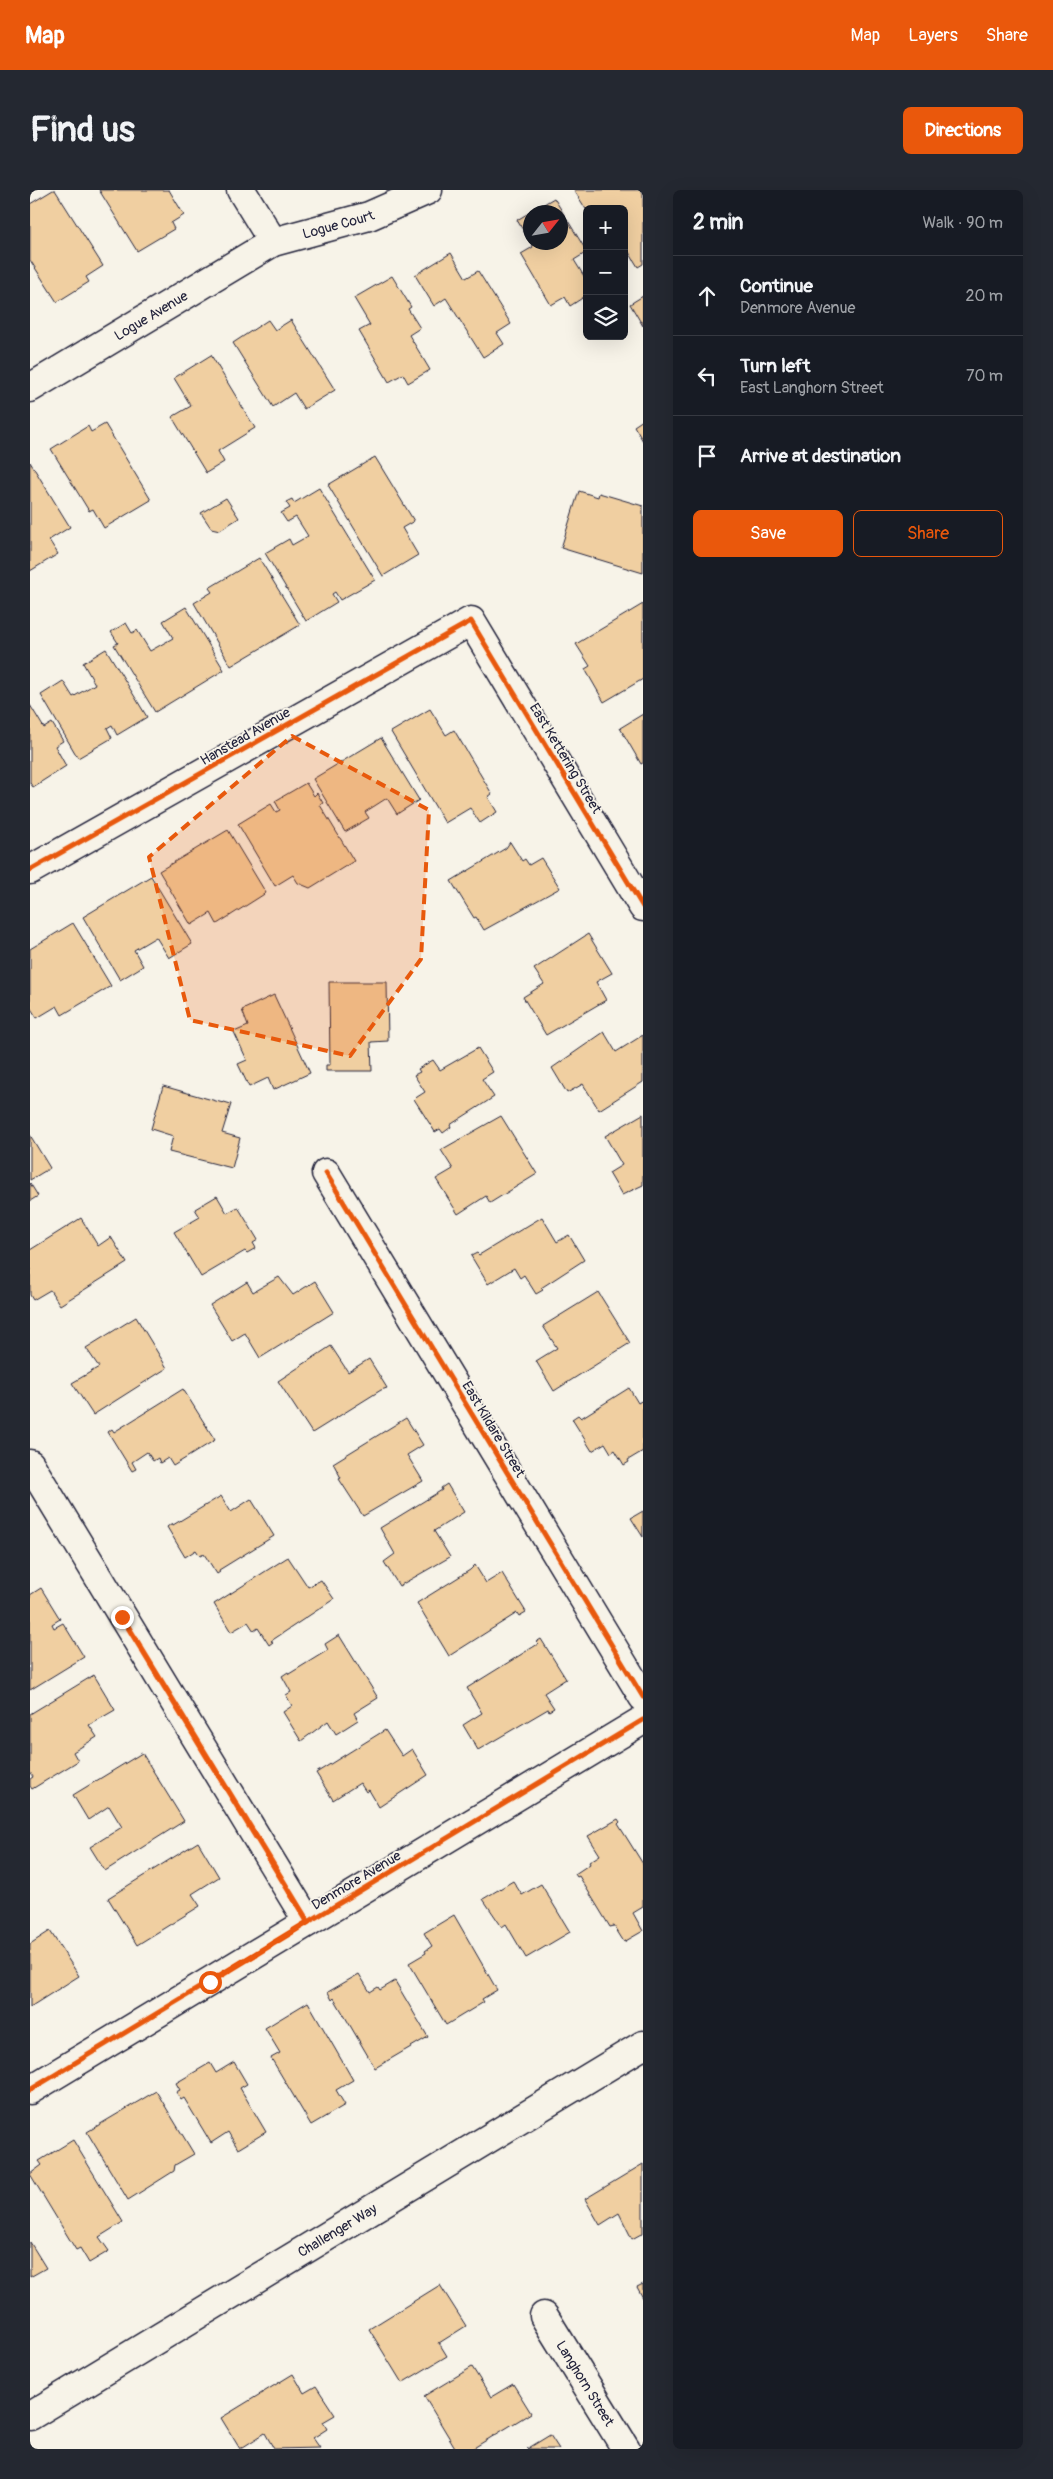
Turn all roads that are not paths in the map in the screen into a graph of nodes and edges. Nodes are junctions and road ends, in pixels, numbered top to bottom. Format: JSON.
{"nodes":[{"id":1,"x":241,"y":190,"type":"edge"},
{"id":2,"x":428,"y":190,"type":"edge"},
{"id":3,"x":273,"y":242,"type":"junction"},
{"id":4,"x":30,"y":388,"type":"edge"},
{"id":5,"x":470,"y":621,"type":"joint"},
{"id":6,"x":30,"y":870,"type":"edge"},
{"id":7,"x":643,"y":907,"type":"edge"},
{"id":8,"x":326,"y":1173,"type":"dead end"},
{"id":9,"x":30,"y":1464,"type":"edge"},
{"id":10,"x":643,"y":1697,"type":"edge"},
{"id":11,"x":643,"y":1720,"type":"edge"},
{"id":12,"x":308,"y":1922,"type":"junction"},
{"id":13,"x":643,"y":2045,"type":"edge"},
{"id":14,"x":30,"y":2090,"type":"edge"},
{"id":15,"x":544,"y":2316,"type":"dead end"},
{"id":16,"x":30,"y":2416,"type":"edge"},
{"id":17,"x":626,"y":2449,"type":"edge"}],
"edges":[{"from":1,"to":3,"type":"street"},
{"from":2,"to":3,"type":"street","name":"Logue Court"},
{"from":3,"to":4,"type":"street","name":"Logue Avenue"},
{"from":5,"to":6,"type":"street","name":"Hanstead Avenue"},
{"from":5,"to":7,"type":"street","name":"East Kettering Street"},
{"from":8,"to":10,"type":"street","name":"East Kildare Street"},
{"from":9,"to":12,"type":"street"},
{"from":11,"to":12,"type":"street","name":"Denmore Avenue"},
{"from":12,"to":14,"type":"street","name":"Denmore Avenue"},
{"from":13,"to":16,"type":"street","name":"Challenger Way"},
{"from":15,"to":17,"type":"street","name":"Langhorn Street"}]}
